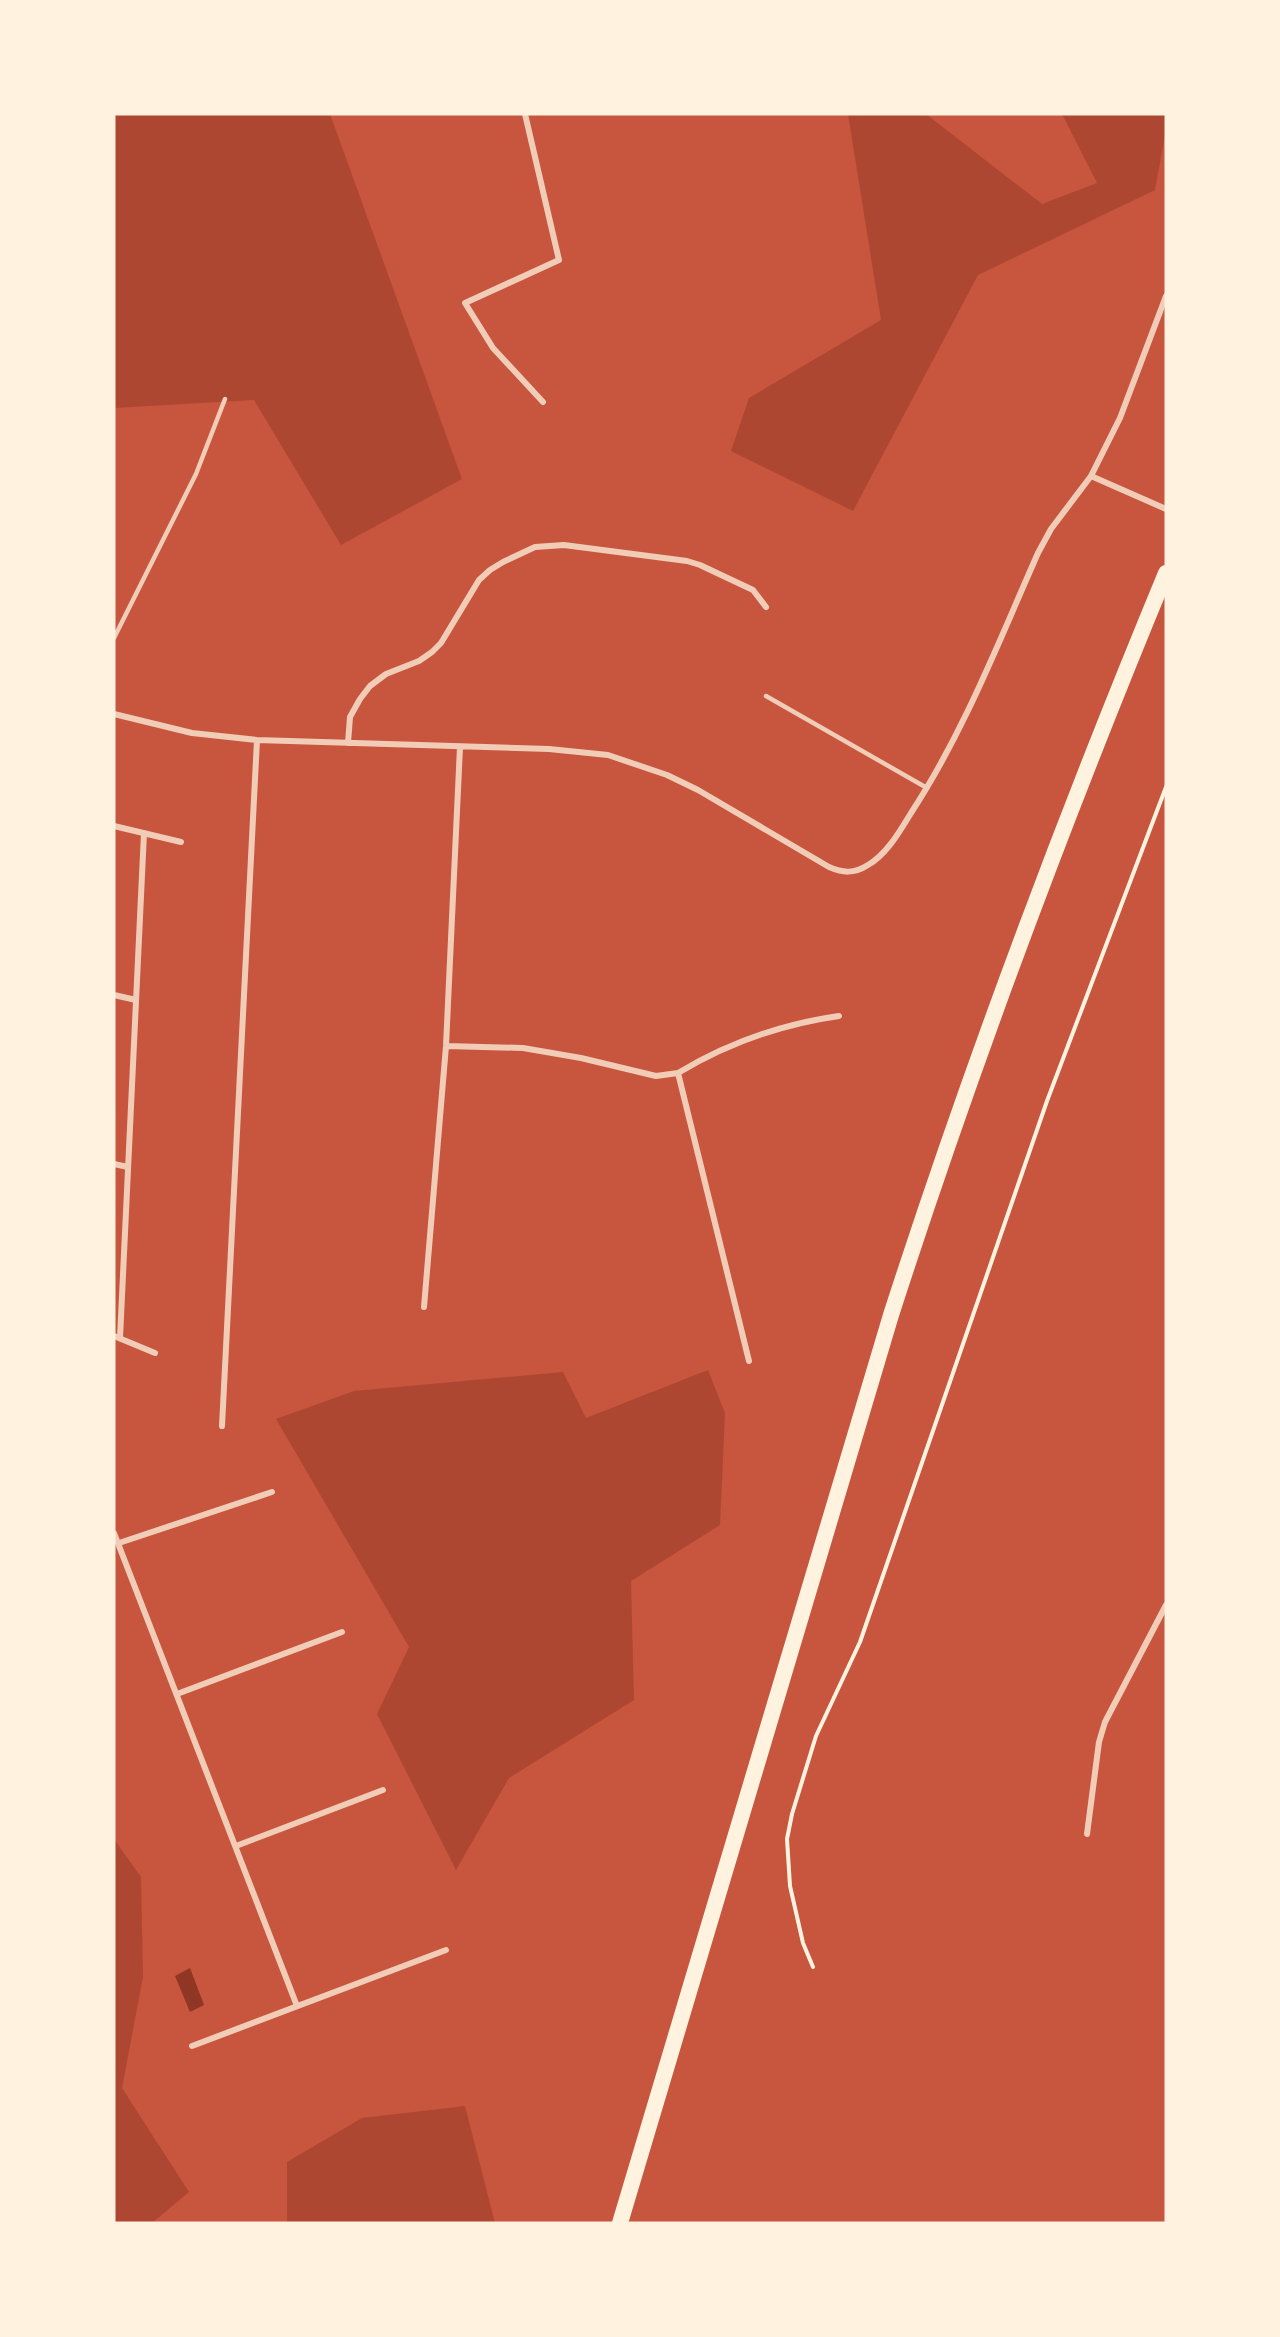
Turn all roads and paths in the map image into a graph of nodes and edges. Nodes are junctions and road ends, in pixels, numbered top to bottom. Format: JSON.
{"nodes":[{"id":1,"x":525,"y":114,"type":"edge"},
{"id":2,"x":1166,"y":296,"type":"edge"},
{"id":3,"x":225,"y":399,"type":"dead end"},
{"id":4,"x":543,"y":402,"type":"dead end"},
{"id":5,"x":1091,"y":476,"type":"junction"},
{"id":6,"x":1166,"y":509,"type":"edge"},
{"id":7,"x":1166,"y":573,"type":"edge"},
{"id":8,"x":766,"y":608,"type":"dead end"},
{"id":9,"x":114,"y":638,"type":"edge"},
{"id":10,"x":766,"y":696,"type":"dead end"},
{"id":11,"x":114,"y":714,"type":"edge"},
{"id":12,"x":257,"y":740,"type":"junction"},
{"id":13,"x":348,"y":743,"type":"junction"},
{"id":14,"x":460,"y":747,"type":"junction"},
{"id":15,"x":1166,"y":787,"type":"edge"},
{"id":16,"x":927,"y":788,"type":"junction"},
{"id":17,"x":114,"y":826,"type":"edge"},
{"id":18,"x":144,"y":833,"type":"junction"},
{"id":19,"x":181,"y":842,"type":"dead end"},
{"id":20,"x":114,"y":995,"type":"edge"},
{"id":21,"x":136,"y":1000,"type":"junction"},
{"id":22,"x":839,"y":1016,"type":"dead end"},
{"id":23,"x":447,"y":1046,"type":"junction"},
{"id":24,"x":678,"y":1073,"type":"junction"},
{"id":25,"x":114,"y":1164,"type":"edge"},
{"id":26,"x":128,"y":1167,"type":"junction"},
{"id":27,"x":424,"y":1307,"type":"dead end"},
{"id":28,"x":117,"y":1337,"type":"edge"},
{"id":29,"x":155,"y":1353,"type":"dead end"},
{"id":30,"x":749,"y":1361,"type":"dead end"},
{"id":31,"x":222,"y":1426,"type":"dead end"},
{"id":32,"x":272,"y":1492,"type":"dead end"},
{"id":33,"x":114,"y":1533,"type":"edge"},
{"id":34,"x":119,"y":1543,"type":"junction"},
{"id":35,"x":1166,"y":1605,"type":"edge"},
{"id":36,"x":342,"y":1632,"type":"dead end"},
{"id":37,"x":177,"y":1694,"type":"junction"},
{"id":38,"x":383,"y":1790,"type":"dead end"},
{"id":39,"x":1087,"y":1833,"type":"dead end"},
{"id":40,"x":236,"y":1846,"type":"junction"},
{"id":41,"x":446,"y":1950,"type":"dead end"},
{"id":42,"x":813,"y":1967,"type":"dead end"},
{"id":43,"x":297,"y":2006,"type":"junction"},
{"id":44,"x":192,"y":2046,"type":"dead end"},
{"id":45,"x":620,"y":2223,"type":"edge"}],
"edges":[{"from":1,"to":4,"type":"street"},
{"from":2,"to":5,"type":"street"},
{"from":3,"to":9,"type":"lane"},
{"from":5,"to":6,"type":"street"},
{"from":5,"to":16,"type":"street"},
{"from":7,"to":45,"type":"highway"},
{"from":8,"to":13,"type":"street"},
{"from":10,"to":16,"type":"lane"},
{"from":11,"to":12,"type":"street"},
{"from":12,"to":13,"type":"street"},
{"from":12,"to":31,"type":"street"},
{"from":13,"to":14,"type":"street"},
{"from":14,"to":16,"type":"street"},
{"from":14,"to":23,"type":"street"},
{"from":15,"to":42,"type":"path"},
{"from":17,"to":18,"type":"street"},
{"from":18,"to":19,"type":"street"},
{"from":18,"to":21,"type":"street"},
{"from":20,"to":21,"type":"street"},
{"from":21,"to":26,"type":"street"},
{"from":22,"to":24,"type":"street"},
{"from":23,"to":24,"type":"street"},
{"from":23,"to":27,"type":"street"},
{"from":24,"to":30,"type":"street"},
{"from":25,"to":26,"type":"street"},
{"from":26,"to":28,"type":"street"},
{"from":28,"to":29,"type":"street"},
{"from":32,"to":34,"type":"street"},
{"from":33,"to":34,"type":"street"},
{"from":34,"to":37,"type":"street"},
{"from":35,"to":39,"type":"street"},
{"from":36,"to":37,"type":"street"},
{"from":37,"to":40,"type":"street"},
{"from":38,"to":40,"type":"street"},
{"from":40,"to":43,"type":"street"},
{"from":41,"to":43,"type":"street"},
{"from":43,"to":44,"type":"street"}]}
